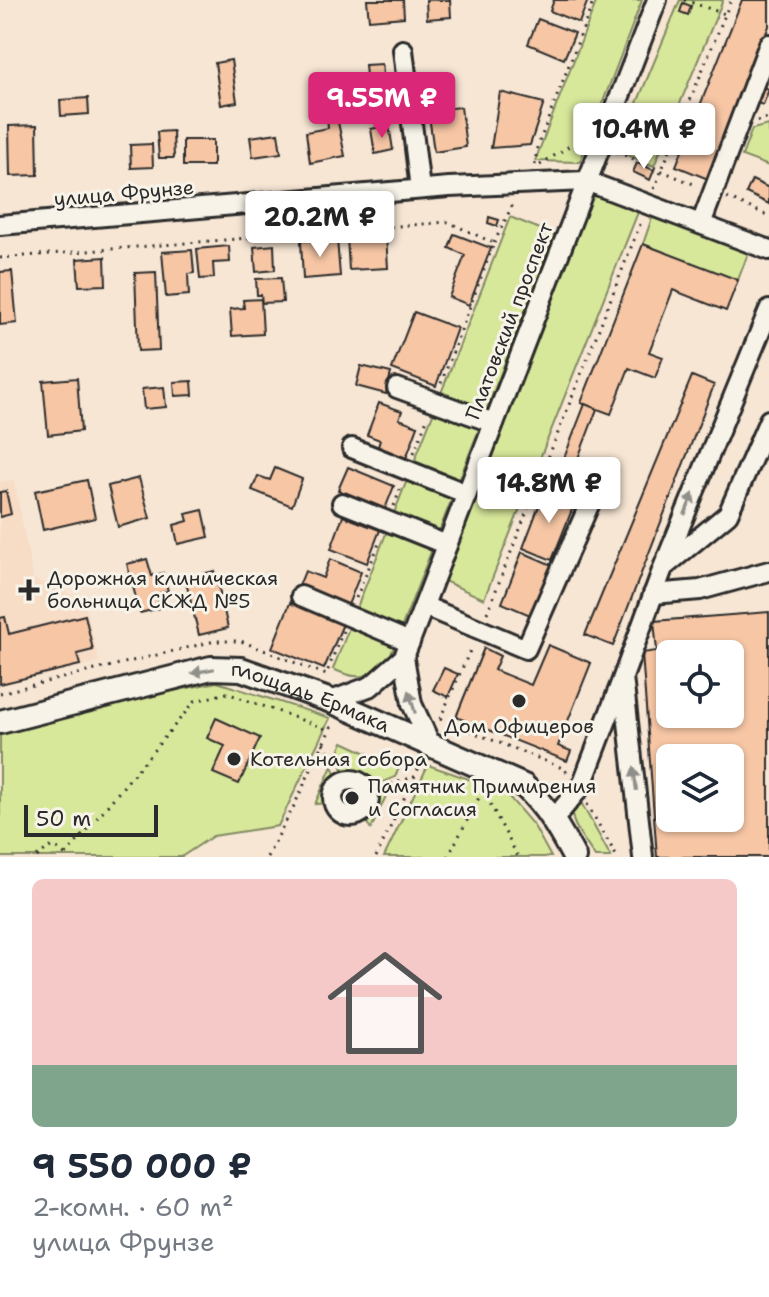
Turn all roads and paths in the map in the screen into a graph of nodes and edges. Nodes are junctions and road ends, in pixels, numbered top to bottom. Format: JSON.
{"nodes":[{"id":1,"x":594,"y":0,"type":"edge"},
{"id":2,"x":657,"y":0,"type":"edge"},
{"id":3,"x":684,"y":0,"type":"edge"},
{"id":4,"x":731,"y":0,"type":"edge"},
{"id":5,"x":725,"y":14,"type":"junction"},
{"id":6,"x":769,"y":44,"type":"edge"},
{"id":7,"x":403,"y":50,"type":"dead end"},
{"id":8,"x":535,"y":169,"type":"dead end"},
{"id":9,"x":586,"y":181,"type":"junction"},
{"id":10,"x":420,"y":189,"type":"junction"},
{"id":11,"x":648,"y":204,"type":"junction"},
{"id":12,"x":701,"y":224,"type":"junction"},
{"id":13,"x":0,"y":225,"type":"edge"},
{"id":14,"x":769,"y":250,"type":"edge"},
{"id":15,"x":0,"y":258,"type":"edge"},
{"id":16,"x":769,"y":310,"type":"edge"},
{"id":17,"x":397,"y":388,"type":"dead end"},
{"id":18,"x":434,"y":402,"type":"junction"},
{"id":19,"x":769,"y":420,"type":"edge"},
{"id":20,"x":494,"y":423,"type":"junction"},
{"id":21,"x":352,"y":448,"type":"dead end"},
{"id":22,"x":408,"y":470,"type":"junction"},
{"id":23,"x":604,"y":471,"type":"dead end"},
{"id":24,"x":467,"y":494,"type":"junction"},
{"id":25,"x":342,"y":503,"type":"dead end"},
{"id":26,"x":388,"y":522,"type":"junction"},
{"id":27,"x":447,"y":545,"type":"junction"},
{"id":28,"x":663,"y":568,"type":"junction"},
{"id":29,"x":769,"y":571,"type":"edge"},
{"id":30,"x":653,"y":594,"type":"junction"},
{"id":31,"x":301,"y":596,"type":"dead end"},
{"id":32,"x":424,"y":606,"type":"junction"},
{"id":33,"x":349,"y":616,"type":"junction"},
{"id":34,"x":480,"y":629,"type":"junction"},
{"id":35,"x":407,"y":650,"type":"junction"},
{"id":36,"x":623,"y":677,"type":"junction"},
{"id":37,"x":0,"y":693,"type":"edge"},
{"id":38,"x":333,"y":709,"type":"junction"},
{"id":39,"x":0,"y":722,"type":"edge"},
{"id":40,"x":329,"y":730,"type":"junction"},
{"id":41,"x":323,"y":743,"type":"junction"},
{"id":42,"x":430,"y":743,"type":"junction"},
{"id":43,"x":414,"y":776,"type":"junction"},
{"id":44,"x":478,"y":780,"type":"dead end"},
{"id":45,"x":342,"y":781,"type":"junction"},
{"id":46,"x":483,"y":790,"type":"junction"},
{"id":47,"x":368,"y":791,"type":"junction"},
{"id":48,"x":554,"y":819,"type":"junction"},
{"id":49,"x":66,"y":856,"type":"edge"},
{"id":50,"x":37,"y":857,"type":"edge"},
{"id":51,"x":267,"y":857,"type":"edge"},
{"id":52,"x":376,"y":857,"type":"edge"},
{"id":53,"x":448,"y":857,"type":"edge"},
{"id":54,"x":518,"y":857,"type":"edge"},
{"id":55,"x":574,"y":857,"type":"edge"},
{"id":56,"x":643,"y":857,"type":"edge"}],
"edges":[{"from":1,"to":8,"type":"path"},
{"from":2,"to":9,"type":"street","name":"Платовский проспект"},
{"from":3,"to":5,"type":"path"},
{"from":4,"to":5,"type":"path"},
{"from":5,"to":11,"type":"path"},
{"from":6,"to":12,"type":"street"},
{"from":7,"to":10,"type":"street"},
{"from":9,"to":10,"type":"street","name":"улица Фрунзе"},
{"from":9,"to":11,"type":"street"},
{"from":9,"to":20,"type":"street","name":"Платовский проспект"},
{"from":10,"to":13,"type":"street","name":"улица Фрунзе"},
{"from":11,"to":12,"type":"street"},
{"from":11,"to":34,"type":"path"},
{"from":12,"to":14,"type":"street"},
{"from":15,"to":18,"type":"path"},
{"from":28,"to":16,"type":"street","one_way":true},
{"from":17,"to":18,"type":"street"},
{"from":18,"to":20,"type":"street"},
{"from":18,"to":22,"type":"path"},
{"from":19,"to":28,"type":"street"},
{"from":20,"to":24,"type":"street","name":"Платовский проспект"},
{"from":21,"to":22,"type":"street"},
{"from":22,"to":24,"type":"street"},
{"from":22,"to":26,"type":"path"},
{"from":23,"to":34,"type":"street"},
{"from":24,"to":27,"type":"street","name":"Платовский проспект"},
{"from":25,"to":26,"type":"street"},
{"from":26,"to":27,"type":"street"},
{"from":26,"to":33,"type":"path"},
{"from":27,"to":32,"type":"street","name":"Платовский проспект"},
{"from":28,"to":30,"type":"street"},
{"from":29,"to":30,"type":"street"},
{"from":30,"to":36,"type":"street"},
{"from":31,"to":33,"type":"street"},
{"from":32,"to":34,"type":"street"},
{"from":32,"to":35,"type":"street","name":"Платовский проспект"},
{"from":33,"to":35,"type":"street"},
{"from":33,"to":37,"type":"path"},
{"from":34,"to":42,"type":"path"},
{"from":35,"to":38,"type":"street","name":"Платовский проспект"},
{"from":42,"to":35,"type":"street","one_way":true},
{"from":36,"to":48,"type":"street"},
{"from":56,"to":36,"type":"street","one_way":true},
{"from":38,"to":39,"type":"main road","name":"площадь Ермака","one_way":true},
{"from":38,"to":40,"type":"path"},
{"from":38,"to":42,"type":"main road","name":"площадь Ермака"},
{"from":40,"to":41,"type":"path"},
{"from":40,"to":49,"type":"path"},
{"from":41,"to":45,"type":"path"},
{"from":41,"to":51,"type":"path"},
{"from":42,"to":43,"type":"path"},
{"from":42,"to":48,"type":"main road","name":"площадь Ермака"},
{"from":43,"to":47,"type":"path"},
{"from":43,"to":52,"type":"path"},
{"from":44,"to":46,"type":"path"},
{"from":45,"to":47,"type":"street"},
{"from":45,"to":47,"type":"street"},
{"from":46,"to":53,"type":"path"},
{"from":46,"to":54,"type":"path"},
{"from":48,"to":55,"type":"main road","name":"площадь Ермака"},
{"from":49,"to":50,"type":"path"}]}
